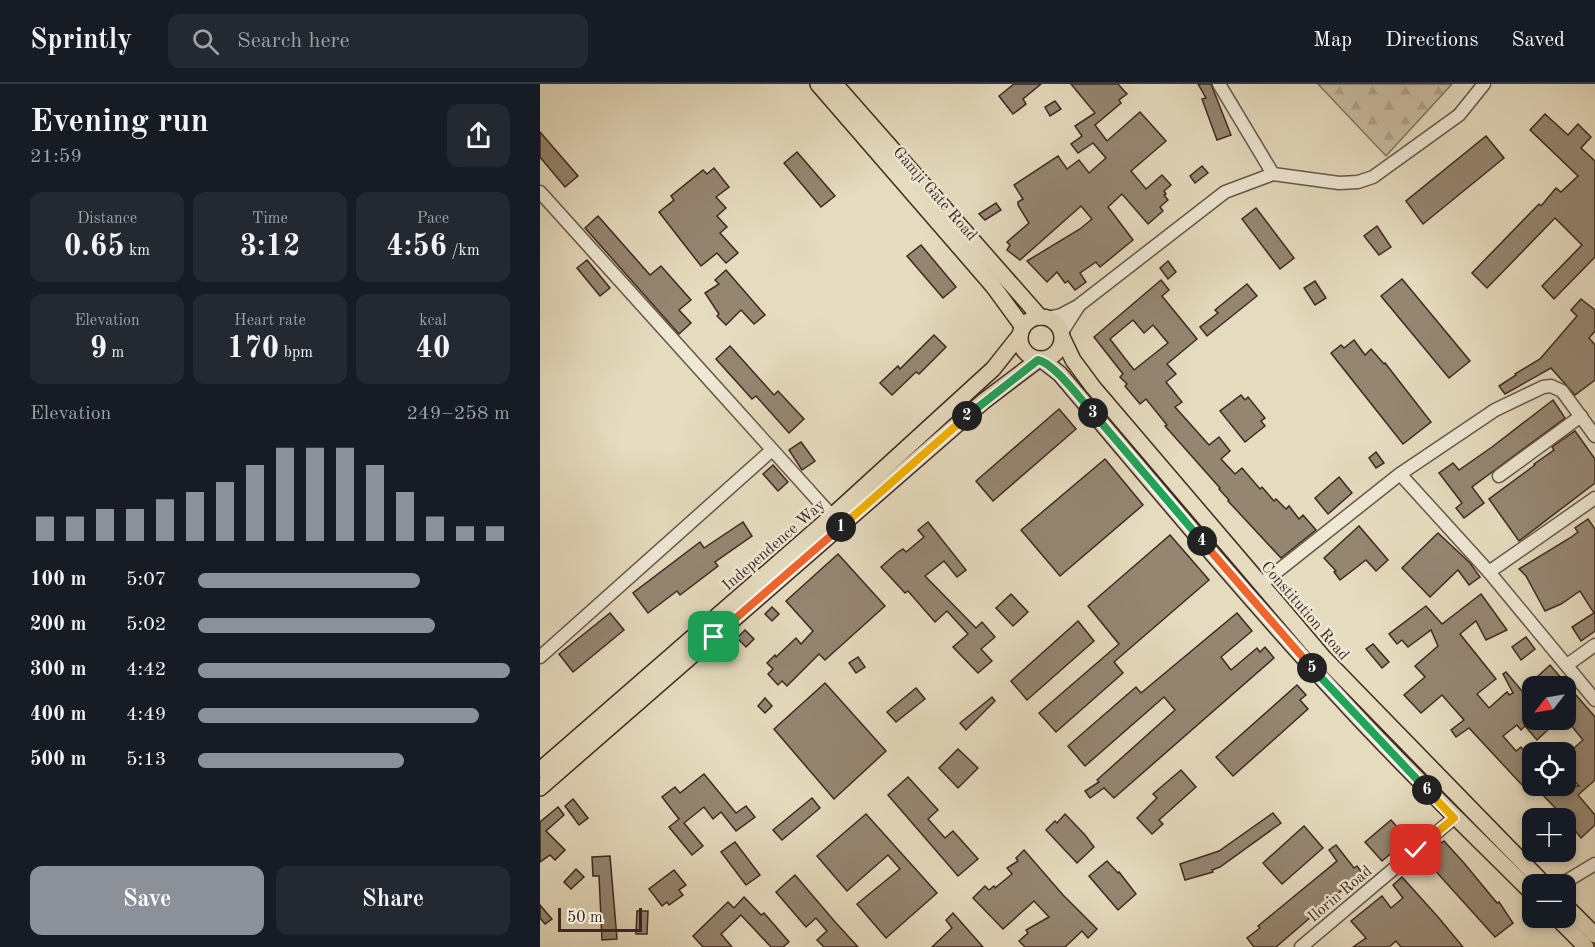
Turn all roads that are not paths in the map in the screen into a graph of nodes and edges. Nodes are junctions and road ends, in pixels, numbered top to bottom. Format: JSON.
{"nodes":[{"id":1,"x":818,"y":84,"type":"edge"},
{"id":2,"x":835,"y":84,"type":"edge"},
{"id":3,"x":1219,"y":84,"type":"edge"},
{"id":4,"x":1484,"y":84,"type":"edge"},
{"id":5,"x":1273,"y":174,"type":"junction"},
{"id":6,"x":540,"y":192,"type":"edge"},
{"id":7,"x":1078,"y":306,"type":"junction"},
{"id":8,"x":1044,"y":317,"type":"junction"},
{"id":9,"x":1022,"y":331,"type":"junction"},
{"id":10,"x":1062,"y":336,"type":"junction"},
{"id":11,"x":1040,"y":360,"type":"junction"},
{"id":12,"x":1581,"y":416,"type":"junction"},
{"id":13,"x":1595,"y":436,"type":"edge"},
{"id":14,"x":772,"y":450,"type":"junction"},
{"id":15,"x":1400,"y":474,"type":"junction"},
{"id":16,"x":1499,"y":476,"type":"dead end"},
{"id":17,"x":1595,"y":498,"type":"edge"},
{"id":18,"x":832,"y":516,"type":"junction"},
{"id":19,"x":1489,"y":572,"type":"junction"},
{"id":20,"x":1260,"y":585,"type":"junction"},
{"id":21,"x":1595,"y":645,"type":"edge"},
{"id":22,"x":540,"y":657,"type":"edge"},
{"id":23,"x":1567,"y":665,"type":"junction"},
{"id":24,"x":1595,"y":700,"type":"edge"},
{"id":25,"x":540,"y":770,"type":"edge"},
{"id":26,"x":540,"y":788,"type":"edge"},
{"id":27,"x":1454,"y":818,"type":"junction"},
{"id":28,"x":1595,"y":864,"type":"edge"},
{"id":29,"x":1534,"y":874,"type":"edge"},
{"id":30,"x":1576,"y":875,"type":"edge"},
{"id":31,"x":1522,"y":883,"type":"edge"},
{"id":32,"x":1576,"y":916,"type":"edge"},
{"id":33,"x":1567,"y":928,"type":"edge"},
{"id":34,"x":1595,"y":935,"type":"edge"},
{"id":35,"x":1301,"y":947,"type":"edge"},
{"id":36,"x":1586,"y":947,"type":"edge"}],
"edges":[{"from":1,"to":9,"type":"main road","name":"Gamji Gate Road"},
{"from":2,"to":8,"type":"main road"},
{"from":3,"to":5,"type":"street"},
{"from":4,"to":5,"type":"street"},
{"from":5,"to":7,"type":"street"},
{"from":6,"to":14,"type":"street"},
{"from":7,"to":8,"type":"street"},
{"from":7,"to":10,"type":"street"},
{"from":8,"to":9,"type":"main road"},
{"from":8,"to":10,"type":"main road"},
{"from":9,"to":11,"type":"main road"},
{"from":9,"to":18,"type":"main road","name":"Independence Way"},
{"from":10,"to":11,"type":"main road"},
{"from":10,"to":20,"type":"main road","name":"Constitution Road"},
{"from":11,"to":26,"type":"main road","name":"Independence Way"},
{"from":11,"to":27,"type":"main road","name":"Constitution Road"},
{"from":12,"to":13,"type":"street"},
{"from":12,"to":15,"type":"street"},
{"from":12,"to":16,"type":"street"},
{"from":14,"to":18,"type":"street"},
{"from":14,"to":22,"type":"street"},
{"from":15,"to":19,"type":"street"},
{"from":15,"to":20,"type":"street"},
{"from":17,"to":19,"type":"street"},
{"from":18,"to":25,"type":"main road","name":"Independence Way"},
{"from":19,"to":23,"type":"street"},
{"from":20,"to":29,"type":"main road","name":"Constitution Road"},
{"from":21,"to":23,"type":"street"},
{"from":23,"to":24,"type":"street"},
{"from":27,"to":31,"type":"main road","name":"Constitution Road"},
{"from":27,"to":35,"type":"street","name":"Ilorin Road"},
{"from":28,"to":30,"type":"street"},
{"from":32,"to":34,"type":"main road"},
{"from":33,"to":36,"type":"main road"}]}
